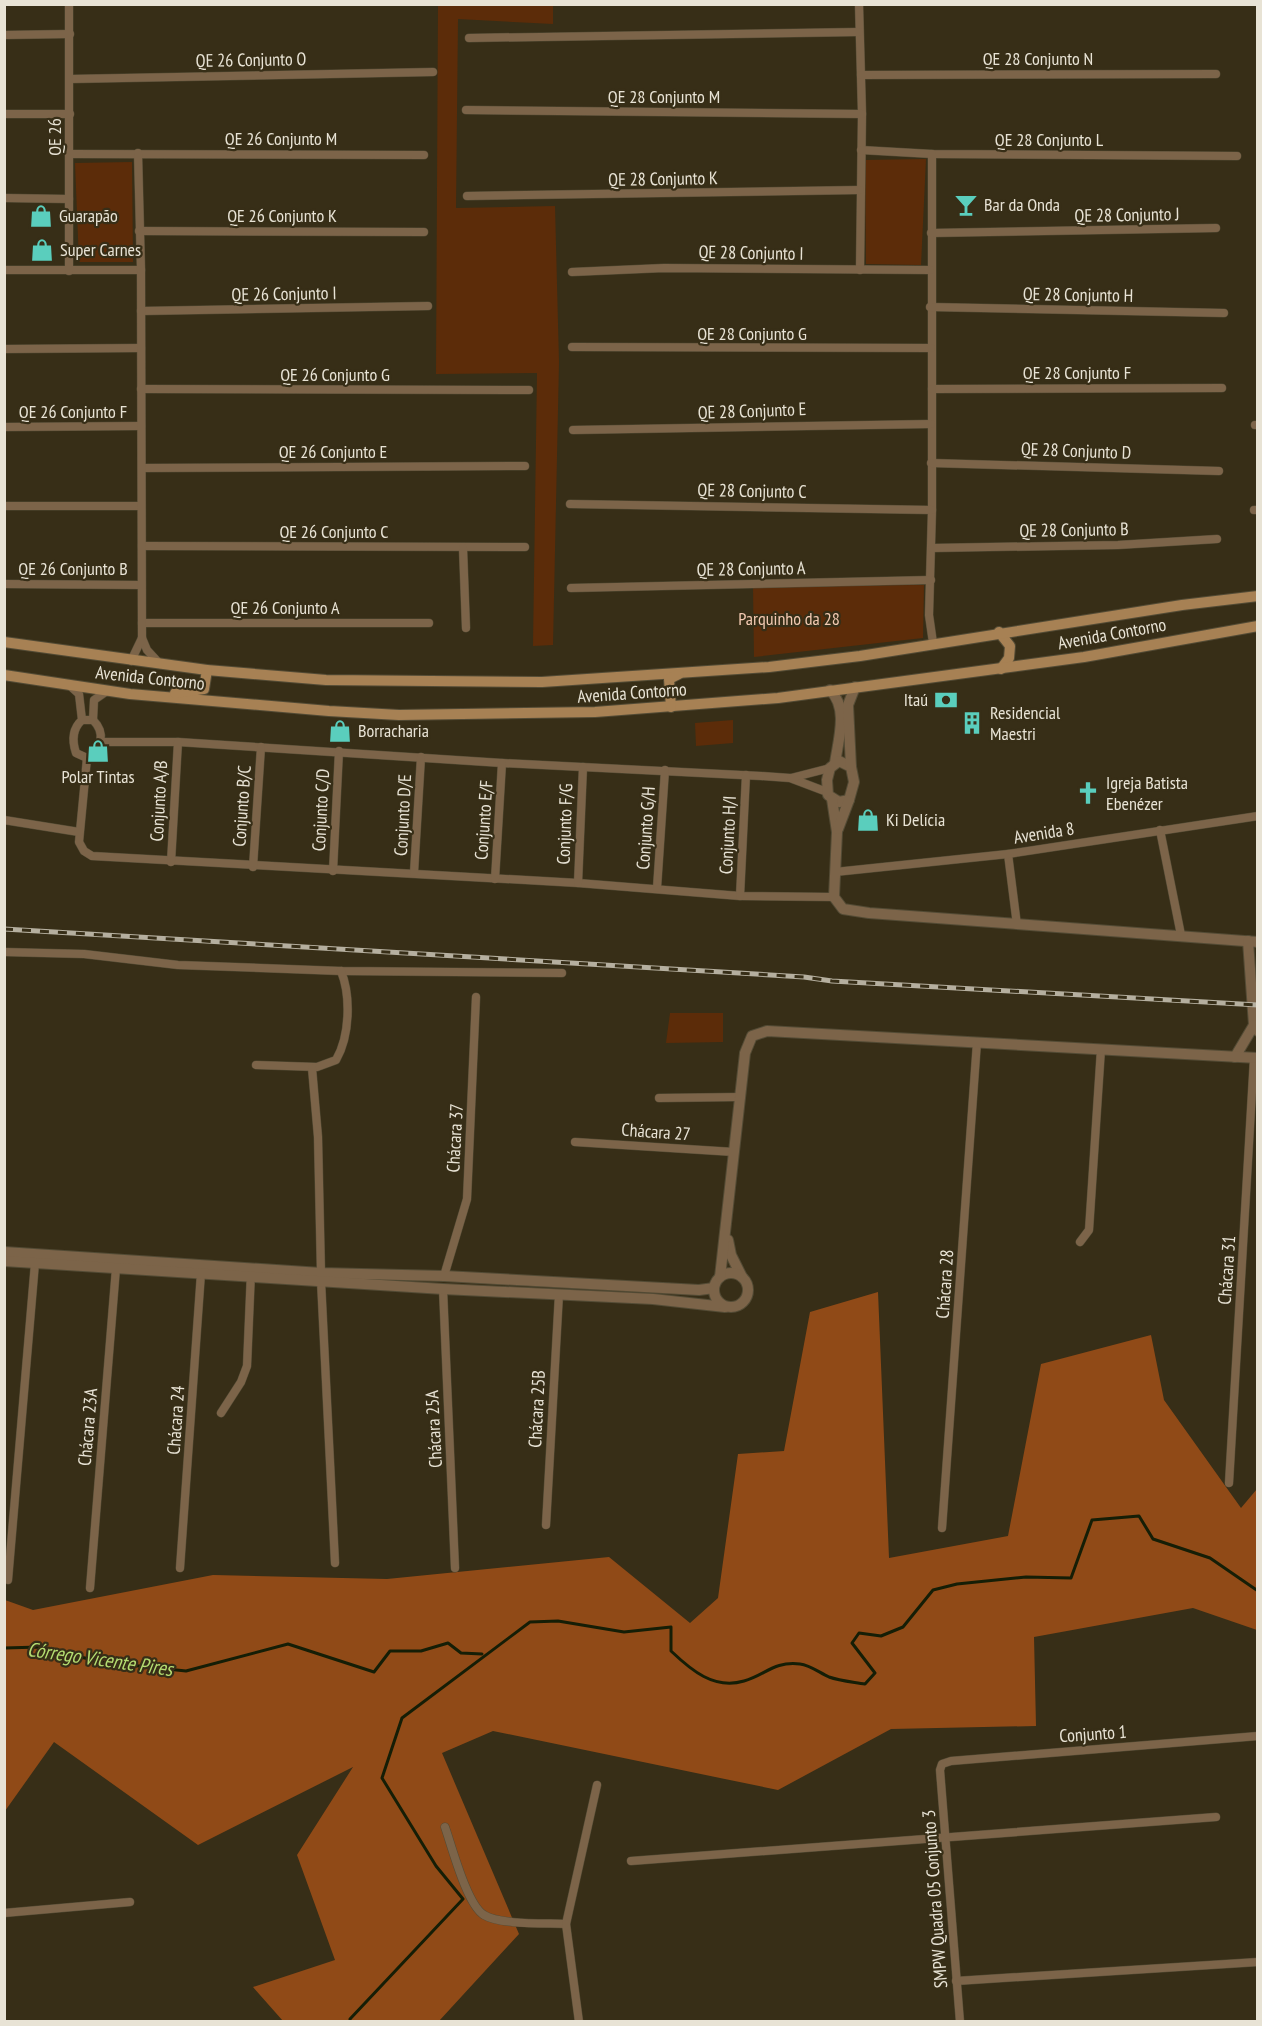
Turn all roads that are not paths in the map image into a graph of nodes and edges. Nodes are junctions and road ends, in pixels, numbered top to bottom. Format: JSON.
{"nodes":[{"id":1,"x":69,"y":4,"type":"edge"},
{"id":2,"x":859,"y":4,"type":"edge"},
{"id":3,"x":860,"y":32,"type":"junction"},
{"id":4,"x":70,"y":34,"type":"junction"},
{"id":5,"x":4,"y":35,"type":"edge"},
{"id":6,"x":469,"y":38,"type":"dead end"},
{"id":7,"x":433,"y":72,"type":"dead end"},
{"id":8,"x":1216,"y":74,"type":"dead end"},
{"id":9,"x":861,"y":75,"type":"junction"},
{"id":10,"x":70,"y":79,"type":"junction"},
{"id":11,"x":466,"y":110,"type":"dead end"},
{"id":12,"x":4,"y":114,"type":"edge"},
{"id":13,"x":70,"y":114,"type":"junction"},
{"id":14,"x":862,"y":114,"type":"junction"},
{"id":15,"x":861,"y":150,"type":"junction"},
{"id":16,"x":138,"y":153,"type":"junction"},
{"id":17,"x":70,"y":154,"type":"junction"},
{"id":18,"x":932,"y":154,"type":"junction"},
{"id":19,"x":424,"y":155,"type":"dead end"},
{"id":20,"x":1237,"y":156,"type":"dead end"},
{"id":21,"x":860,"y":190,"type":"junction"},
{"id":22,"x":467,"y":196,"type":"dead end"},
{"id":23,"x":4,"y":198,"type":"edge"},
{"id":24,"x":69,"y":199,"type":"junction"},
{"id":25,"x":1216,"y":228,"type":"dead end"},
{"id":26,"x":139,"y":231,"type":"junction"},
{"id":27,"x":424,"y":232,"type":"dead end"},
{"id":28,"x":931,"y":233,"type":"junction"},
{"id":29,"x":4,"y":270,"type":"edge"},
{"id":30,"x":69,"y":270,"type":"junction"},
{"id":31,"x":141,"y":270,"type":"junction"},
{"id":32,"x":860,"y":270,"type":"junction"},
{"id":33,"x":930,"y":270,"type":"junction"},
{"id":34,"x":572,"y":272,"type":"dead end"},
{"id":35,"x":428,"y":306,"type":"dead end"},
{"id":36,"x":930,"y":307,"type":"junction"},
{"id":37,"x":141,"y":311,"type":"junction"},
{"id":38,"x":1224,"y":313,"type":"dead end"},
{"id":39,"x":572,"y":347,"type":"dead end"},
{"id":40,"x":141,"y":348,"type":"junction"},
{"id":41,"x":931,"y":348,"type":"junction"},
{"id":42,"x":4,"y":349,"type":"edge"},
{"id":43,"x":1222,"y":388,"type":"dead end"},
{"id":44,"x":932,"y":389,"type":"junction"},
{"id":45,"x":141,"y":390,"type":"junction"},
{"id":46,"x":529,"y":390,"type":"dead end"},
{"id":47,"x":932,"y":423,"type":"junction"},
{"id":48,"x":141,"y":426,"type":"junction"},
{"id":49,"x":4,"y":427,"type":"edge"},
{"id":50,"x":573,"y":430,"type":"dead end"},
{"id":51,"x":931,"y":464,"type":"junction"},
{"id":52,"x":525,"y":466,"type":"dead end"},
{"id":53,"x":141,"y":468,"type":"junction"},
{"id":54,"x":1219,"y":471,"type":"dead end"},
{"id":55,"x":570,"y":504,"type":"dead end"},
{"id":56,"x":4,"y":506,"type":"edge"},
{"id":57,"x":141,"y":506,"type":"junction"},
{"id":58,"x":932,"y":510,"type":"junction"},
{"id":59,"x":1216,"y":539,"type":"dead end"},
{"id":60,"x":142,"y":546,"type":"junction"},
{"id":61,"x":525,"y":547,"type":"dead end"},
{"id":62,"x":463,"y":548,"type":"junction"},
{"id":63,"x":932,"y":548,"type":"junction"},
{"id":64,"x":931,"y":580,"type":"junction"},
{"id":65,"x":4,"y":584,"type":"edge"},
{"id":66,"x":141,"y":585,"type":"junction"},
{"id":67,"x":571,"y":588,"type":"dead end"},
{"id":68,"x":1257,"y":596,"type":"edge"},
{"id":69,"x":142,"y":623,"type":"junction"},
{"id":70,"x":429,"y":623,"type":"dead end"},
{"id":71,"x":1257,"y":626,"type":"edge"},
{"id":72,"x":466,"y":628,"type":"dead end"},
{"id":73,"x":999,"y":632,"type":"junction"},
{"id":74,"x":142,"y":639,"type":"junction"},
{"id":75,"x":4,"y":642,"type":"edge"},
{"id":76,"x":933,"y":643,"type":"junction"},
{"id":77,"x":131,"y":661,"type":"junction"},
{"id":78,"x":160,"y":664,"type":"junction"},
{"id":79,"x":1001,"y":669,"type":"junction"},
{"id":80,"x":207,"y":670,"type":"junction"},
{"id":81,"x":680,"y":674,"type":"junction"},
{"id":82,"x":4,"y":675,"type":"edge"},
{"id":83,"x":69,"y":684,"type":"junction"},
{"id":84,"x":855,"y":687,"type":"junction"},
{"id":85,"x":109,"y":690,"type":"junction"},
{"id":86,"x":830,"y":690,"type":"junction"},
{"id":87,"x":167,"y":697,"type":"junction"},
{"id":88,"x":671,"y":707,"type":"junction"},
{"id":89,"x":82,"y":720,"type":"junction"},
{"id":90,"x":93,"y":720,"type":"junction"},
{"id":91,"x":101,"y":742,"type":"junction"},
{"id":92,"x":178,"y":742,"type":"junction"},
{"id":93,"x":261,"y":747,"type":"junction"},
{"id":94,"x":339,"y":751,"type":"junction"},
{"id":95,"x":421,"y":757,"type":"junction"},
{"id":96,"x":87,"y":758,"type":"junction"},
{"id":97,"x":502,"y":763,"type":"junction"},
{"id":98,"x":832,"y":766,"type":"junction"},
{"id":99,"x":582,"y":767,"type":"junction"},
{"id":100,"x":851,"y":767,"type":"junction"},
{"id":101,"x":665,"y":770,"type":"junction"},
{"id":102,"x":746,"y":775,"type":"junction"},
{"id":103,"x":790,"y":778,"type":"junction"},
{"id":104,"x":829,"y":796,"type":"junction"},
{"id":105,"x":849,"y":800,"type":"junction"},
{"id":106,"x":1257,"y":816,"type":"edge"},
{"id":107,"x":4,"y":820,"type":"edge"},
{"id":108,"x":1160,"y":830,"type":"junction"},
{"id":109,"x":79,"y":832,"type":"junction"},
{"id":110,"x":837,"y":832,"type":"junction"},
{"id":111,"x":1008,"y":854,"type":"junction"},
{"id":112,"x":171,"y":862,"type":"junction"},
{"id":113,"x":254,"y":867,"type":"junction"},
{"id":114,"x":333,"y":871,"type":"junction"},
{"id":115,"x":835,"y":872,"type":"junction"},
{"id":116,"x":414,"y":873,"type":"junction"},
{"id":117,"x":495,"y":879,"type":"junction"},
{"id":118,"x":578,"y":883,"type":"junction"},
{"id":119,"x":657,"y":888,"type":"junction"},
{"id":120,"x":740,"y":896,"type":"junction"},
{"id":121,"x":834,"y":897,"type":"junction"},
{"id":122,"x":1017,"y":925,"type":"junction"},
{"id":123,"x":1181,"y":935,"type":"junction"},
{"id":124,"x":1253,"y":942,"type":"edge"},
{"id":125,"x":4,"y":952,"type":"edge"},
{"id":126,"x":341,"y":971,"type":"junction"},
{"id":127,"x":562,"y":973,"type":"dead end"},
{"id":128,"x":476,"y":997,"type":"dead end"},
{"id":129,"x":1256,"y":1028,"type":"edge"},
{"id":130,"x":977,"y":1042,"type":"junction"},
{"id":131,"x":1101,"y":1049,"type":"junction"},
{"id":132,"x":1235,"y":1057,"type":"junction"},
{"id":133,"x":1256,"y":1058,"type":"edge"},
{"id":134,"x":256,"y":1065,"type":"dead end"},
{"id":135,"x":312,"y":1068,"type":"junction"},
{"id":136,"x":740,"y":1097,"type":"junction"},
{"id":137,"x":659,"y":1098,"type":"dead end"},
{"id":138,"x":575,"y":1142,"type":"dead end"},
{"id":139,"x":735,"y":1152,"type":"junction"},
{"id":140,"x":726,"y":1230,"type":"junction"},
{"id":141,"x":1080,"y":1242,"type":"dead end"},
{"id":142,"x":4,"y":1252,"type":"edge"},
{"id":143,"x":4,"y":1261,"type":"edge"},
{"id":144,"x":35,"y":1263,"type":"junction"},
{"id":145,"x":116,"y":1268,"type":"junction"},
{"id":146,"x":251,"y":1272,"type":"junction"},
{"id":147,"x":201,"y":1274,"type":"junction"},
{"id":148,"x":444,"y":1276,"type":"junction"},
{"id":149,"x":321,"y":1277,"type":"junction"},
{"id":150,"x":720,"y":1277,"type":"junction"},
{"id":151,"x":742,"y":1277,"type":"junction"},
{"id":152,"x":714,"y":1288,"type":"junction"},
{"id":153,"x":442,"y":1289,"type":"junction"},
{"id":154,"x":559,"y":1294,"type":"junction"},
{"id":155,"x":725,"y":1307,"type":"junction"},
{"id":156,"x":220,"y":1413,"type":"dead end"},
{"id":157,"x":1229,"y":1483,"type":"dead end"},
{"id":158,"x":546,"y":1525,"type":"dead end"},
{"id":159,"x":942,"y":1528,"type":"dead end"},
{"id":160,"x":335,"y":1563,"type":"dead end"},
{"id":161,"x":180,"y":1568,"type":"dead end"},
{"id":162,"x":455,"y":1568,"type":"dead end"},
{"id":163,"x":8,"y":1580,"type":"dead end"},
{"id":164,"x":90,"y":1588,"type":"dead end"},
{"id":165,"x":1257,"y":1736,"type":"edge"},
{"id":166,"x":941,"y":1774,"type":"joint"},
{"id":167,"x":597,"y":1785,"type":"dead end"},
{"id":168,"x":1216,"y":1817,"type":"dead end"},
{"id":169,"x":445,"y":1827,"type":"dead end"},
{"id":170,"x":946,"y":1838,"type":"junction"},
{"id":171,"x":631,"y":1861,"type":"dead end"},
{"id":172,"x":130,"y":1902,"type":"dead end"},
{"id":173,"x":4,"y":1912,"type":"edge"},
{"id":174,"x":567,"y":1924,"type":"junction"},
{"id":175,"x":1257,"y":1962,"type":"edge"},
{"id":176,"x":956,"y":1981,"type":"junction"},
{"id":177,"x":579,"y":2022,"type":"edge"},
{"id":178,"x":960,"y":2022,"type":"edge"}],
"edges":[{"from":1,"to":4,"type":"street","name":"QE 26"},
{"from":2,"to":3,"type":"street"},
{"from":3,"to":6,"type":"street"},
{"from":3,"to":9,"type":"street"},
{"from":4,"to":5,"type":"street"},
{"from":4,"to":10,"type":"street","name":"QE 26"},
{"from":7,"to":10,"type":"street","name":"QE 26 Conjunto O"},
{"from":8,"to":9,"type":"street","name":"QE 28 Conjunto N"},
{"from":9,"to":14,"type":"street"},
{"from":10,"to":13,"type":"street","name":"QE 26"},
{"from":11,"to":14,"type":"street","name":"QE 28 Conjunto M"},
{"from":12,"to":13,"type":"street"},
{"from":13,"to":17,"type":"street","name":"QE 26"},
{"from":14,"to":15,"type":"street"},
{"from":15,"to":18,"type":"street","name":"QE 28 Conjunto L"},
{"from":15,"to":21,"type":"street"},
{"from":16,"to":17,"type":"street","name":"QE 26 Conjunto M"},
{"from":16,"to":19,"type":"street","name":"QE 26 Conjunto M"},
{"from":16,"to":26,"type":"street"},
{"from":17,"to":24,"type":"street","name":"QE 26"},
{"from":18,"to":20,"type":"street","name":"QE 28 Conjunto L"},
{"from":18,"to":28,"type":"street"},
{"from":21,"to":22,"type":"street","name":"QE 28 Conjunto K"},
{"from":21,"to":32,"type":"street"},
{"from":23,"to":24,"type":"street"},
{"from":24,"to":30,"type":"street","name":"QE 26"},
{"from":25,"to":28,"type":"street","name":"QE 28 Conjunto J"},
{"from":26,"to":27,"type":"street","name":"QE 26 Conjunto K"},
{"from":26,"to":31,"type":"street"},
{"from":28,"to":33,"type":"street"},
{"from":29,"to":30,"type":"street"},
{"from":30,"to":31,"type":"street"},
{"from":31,"to":37,"type":"street"},
{"from":32,"to":33,"type":"street","name":"QE 28 Conjunto I"},
{"from":32,"to":34,"type":"street","name":"QE 28 Conjunto I"},
{"from":33,"to":36,"type":"street"},
{"from":35,"to":37,"type":"street","name":"QE 26 Conjunto I"},
{"from":36,"to":38,"type":"street","name":"QE 28 Conjunto H"},
{"from":36,"to":41,"type":"street"},
{"from":37,"to":40,"type":"street"},
{"from":39,"to":41,"type":"street","name":"QE 28 Conjunto G"},
{"from":40,"to":42,"type":"street"},
{"from":40,"to":45,"type":"street"},
{"from":41,"to":44,"type":"street"},
{"from":43,"to":44,"type":"street","name":"QE 28 Conjunto F"},
{"from":44,"to":47,"type":"street"},
{"from":45,"to":46,"type":"street","name":"QE 26 Conjunto G"},
{"from":45,"to":48,"type":"street"},
{"from":47,"to":50,"type":"street","name":"QE 28 Conjunto E"},
{"from":47,"to":51,"type":"street"},
{"from":48,"to":49,"type":"street","name":"QE 26 Conjunto F"},
{"from":48,"to":53,"type":"street"},
{"from":51,"to":54,"type":"street","name":"QE 28 Conjunto D"},
{"from":51,"to":58,"type":"street"},
{"from":52,"to":53,"type":"street","name":"QE 26 Conjunto E"},
{"from":53,"to":57,"type":"street"},
{"from":55,"to":58,"type":"street","name":"QE 28 Conjunto C"},
{"from":56,"to":57,"type":"street"},
{"from":57,"to":60,"type":"street"},
{"from":58,"to":63,"type":"street"},
{"from":59,"to":63,"type":"street","name":"QE 28 Conjunto B"},
{"from":60,"to":62,"type":"street","name":"QE 26 Conjunto C"},
{"from":60,"to":66,"type":"street"},
{"from":61,"to":62,"type":"street","name":"QE 26 Conjunto C"},
{"from":62,"to":72,"type":"street"},
{"from":63,"to":64,"type":"street"},
{"from":64,"to":67,"type":"street","name":"QE 28 Conjunto A"},
{"from":64,"to":76,"type":"street"},
{"from":65,"to":66,"type":"street","name":"QE 26 Conjunto B"},
{"from":66,"to":69,"type":"street"},
{"from":68,"to":73,"type":"main road","name":"Avenida Contorno"},
{"from":69,"to":70,"type":"street","name":"QE 26 Conjunto A"},
{"from":69,"to":74,"type":"street"},
{"from":71,"to":79,"type":"main road","name":"Avenida Contorno"},
{"from":73,"to":76,"type":"main road","name":"Avenida Contorno"},
{"from":73,"to":79,"type":"main road"},
{"from":74,"to":77,"type":"street"},
{"from":74,"to":78,"type":"street"},
{"from":75,"to":77,"type":"main road","name":"Avenida Contorno"},
{"from":76,"to":81,"type":"main road","name":"Avenida Contorno"},
{"from":77,"to":78,"type":"main road","name":"Avenida Contorno"},
{"from":78,"to":80,"type":"main road","name":"Avenida Contorno"},
{"from":79,"to":84,"type":"main road","name":"Avenida Contorno"},
{"from":80,"to":81,"type":"main road","name":"Avenida Contorno"},
{"from":80,"to":87,"type":"main road"},
{"from":81,"to":88,"type":"main road"},
{"from":82,"to":83,"type":"main road","name":"Avenida Contorno"},
{"from":83,"to":85,"type":"main road","name":"Avenida Contorno"},
{"from":83,"to":89,"type":"street"},
{"from":84,"to":86,"type":"main road","name":"Avenida Contorno"},
{"from":84,"to":100,"type":"street"},
{"from":85,"to":87,"type":"main road","name":"Avenida Contorno"},
{"from":85,"to":90,"type":"street"},
{"from":86,"to":88,"type":"main road","name":"Avenida Contorno"},
{"from":86,"to":98,"type":"street"},
{"from":87,"to":88,"type":"main road","name":"Avenida Contorno"},
{"from":89,"to":90,"type":"street"},
{"from":89,"to":96,"type":"street"},
{"from":90,"to":91,"type":"street"},
{"from":91,"to":92,"type":"street"},
{"from":91,"to":96,"type":"street"},
{"from":92,"to":93,"type":"street"},
{"from":92,"to":112,"type":"street","name":"Conjunto A/B"},
{"from":93,"to":94,"type":"street"},
{"from":93,"to":113,"type":"street","name":"Conjunto B/C"},
{"from":94,"to":95,"type":"street"},
{"from":94,"to":114,"type":"street","name":"Conjunto C/D"},
{"from":95,"to":97,"type":"street"},
{"from":95,"to":116,"type":"street","name":"Conjunto D/E"},
{"from":96,"to":109,"type":"street"},
{"from":97,"to":99,"type":"street"},
{"from":97,"to":117,"type":"street","name":"Conjunto E/F"},
{"from":98,"to":100,"type":"street"},
{"from":98,"to":103,"type":"street"},
{"from":98,"to":104,"type":"street"},
{"from":99,"to":101,"type":"street"},
{"from":99,"to":118,"type":"street","name":"Conjunto F/G"},
{"from":100,"to":105,"type":"street"},
{"from":101,"to":102,"type":"street"},
{"from":101,"to":119,"type":"street","name":"Conjunto G/H"},
{"from":102,"to":103,"type":"street"},
{"from":102,"to":120,"type":"street","name":"Conjunto H/I"},
{"from":103,"to":104,"type":"street"},
{"from":104,"to":105,"type":"street"},
{"from":104,"to":110,"type":"street"},
{"from":105,"to":110,"type":"street"},
{"from":106,"to":108,"type":"street","name":"Avenida 8"},
{"from":107,"to":109,"type":"street"},
{"from":108,"to":111,"type":"street","name":"Avenida 8"},
{"from":108,"to":123,"type":"street"},
{"from":109,"to":112,"type":"street"},
{"from":110,"to":115,"type":"street"},
{"from":111,"to":115,"type":"street","name":"Avenida 8"},
{"from":111,"to":122,"type":"street"},
{"from":112,"to":113,"type":"street"},
{"from":113,"to":114,"type":"street"},
{"from":114,"to":116,"type":"street"},
{"from":115,"to":121,"type":"street"},
{"from":116,"to":117,"type":"street"},
{"from":117,"to":118,"type":"street"},
{"from":118,"to":119,"type":"street"},
{"from":119,"to":120,"type":"street"},
{"from":120,"to":121,"type":"street"},
{"from":121,"to":122,"type":"street"},
{"from":122,"to":123,"type":"street"},
{"from":123,"to":124,"type":"street"},
{"from":124,"to":129,"type":"street"},
{"from":125,"to":126,"type":"street"},
{"from":126,"to":127,"type":"street"},
{"from":126,"to":135,"type":"street"},
{"from":128,"to":148,"type":"street","name":"Chácara 37"},
{"from":129,"to":132,"type":"street"},
{"from":130,"to":131,"type":"street"},
{"from":130,"to":136,"type":"street"},
{"from":130,"to":159,"type":"street","name":"Chácara 28"},
{"from":131,"to":132,"type":"street"},
{"from":131,"to":141,"type":"street"},
{"from":132,"to":133,"type":"street"},
{"from":133,"to":157,"type":"street","name":"Chácara 31"},
{"from":134,"to":135,"type":"street"},
{"from":135,"to":149,"type":"street"},
{"from":136,"to":137,"type":"street"},
{"from":136,"to":139,"type":"street"},
{"from":138,"to":139,"type":"street","name":"Chácara 27"},
{"from":139,"to":140,"type":"street"},
{"from":140,"to":150,"type":"street"},
{"from":140,"to":151,"type":"street"},
{"from":142,"to":146,"type":"street"},
{"from":143,"to":144,"type":"street"},
{"from":144,"to":145,"type":"street"},
{"from":144,"to":163,"type":"street"},
{"from":145,"to":147,"type":"street"},
{"from":145,"to":164,"type":"street","name":"Chácara 23A"},
{"from":146,"to":147,"type":"street"},
{"from":146,"to":149,"type":"street"},
{"from":146,"to":156,"type":"street"},
{"from":147,"to":161,"type":"street","name":"Chácara 24"},
{"from":148,"to":149,"type":"street"},
{"from":148,"to":152,"type":"street"},
{"from":149,"to":153,"type":"street"},
{"from":149,"to":160,"type":"street"},
{"from":150,"to":151,"type":"street"},
{"from":150,"to":152,"type":"street"},
{"from":151,"to":155,"type":"street"},
{"from":152,"to":155,"type":"street"},
{"from":153,"to":154,"type":"street"},
{"from":153,"to":162,"type":"street","name":"Chácara 25A"},
{"from":154,"to":155,"type":"street"},
{"from":154,"to":158,"type":"street","name":"Chácara 25B"},
{"from":165,"to":166,"type":"street","name":"Conjunto 1"},
{"from":166,"to":170,"type":"street","name":"SMPW Quadra 05 Conjunto 3"},
{"from":167,"to":174,"type":"street"},
{"from":168,"to":170,"type":"street"},
{"from":169,"to":174,"type":"street"},
{"from":170,"to":171,"type":"street"},
{"from":170,"to":176,"type":"street","name":"SMPW Quadra 05 Conjunto 3"},
{"from":172,"to":173,"type":"street"},
{"from":174,"to":177,"type":"street"},
{"from":175,"to":176,"type":"street"},
{"from":176,"to":178,"type":"street","name":"SMPW Quadra 05 Conjunto 3"}]}
